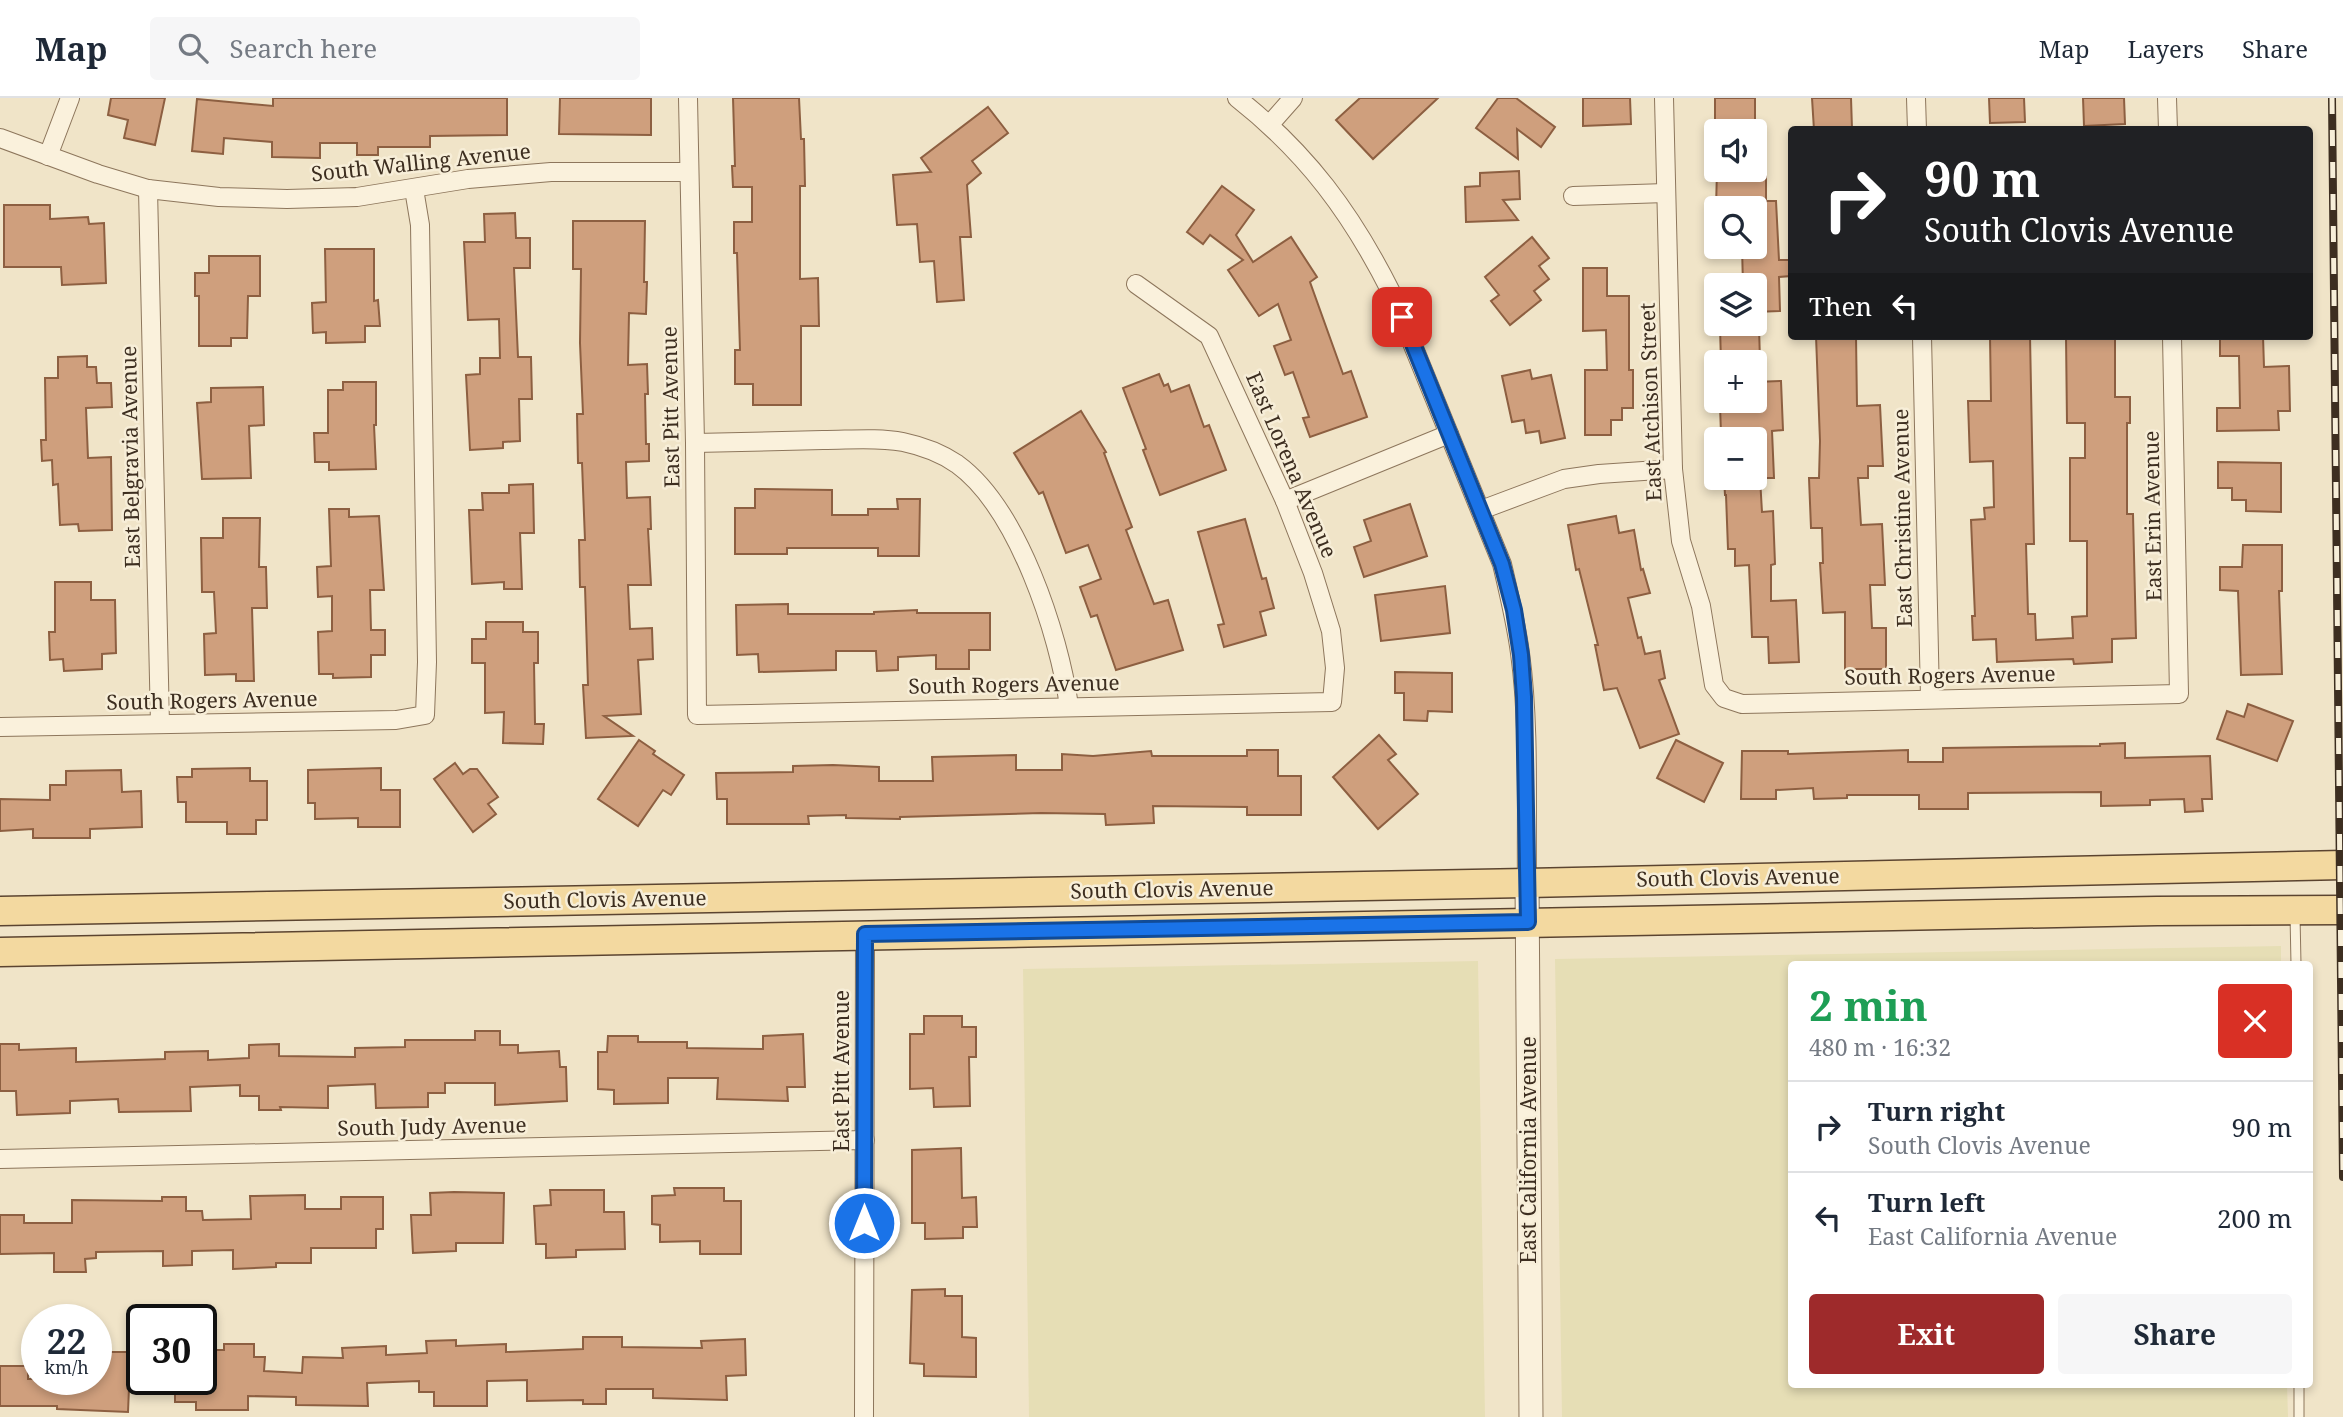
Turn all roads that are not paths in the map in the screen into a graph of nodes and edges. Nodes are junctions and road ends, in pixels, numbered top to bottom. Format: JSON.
{"nodes":[{"id":1,"x":69,"y":98,"type":"edge"},
{"id":2,"x":688,"y":98,"type":"edge"},
{"id":3,"x":1237,"y":98,"type":"edge"},
{"id":4,"x":1293,"y":98,"type":"edge"},
{"id":5,"x":1664,"y":98,"type":"edge"},
{"id":6,"x":1916,"y":98,"type":"edge"},
{"id":7,"x":2167,"y":98,"type":"edge"},
{"id":8,"x":1270,"y":124,"type":"junction"},
{"id":9,"x":1917,"y":126,"type":"edge"},
{"id":10,"x":2168,"y":126,"type":"edge"},
{"id":11,"x":0,"y":138,"type":"edge"},
{"id":12,"x":48,"y":156,"type":"junction"},
{"id":13,"x":689,"y":172,"type":"junction"},
{"id":14,"x":414,"y":189,"type":"junction"},
{"id":15,"x":148,"y":190,"type":"junction"},
{"id":16,"x":1666,"y":193,"type":"junction"},
{"id":17,"x":1573,"y":196,"type":"dead end"},
{"id":18,"x":1136,"y":284,"type":"dead end"},
{"id":19,"x":1922,"y":340,"type":"edge"},
{"id":20,"x":2172,"y":340,"type":"edge"},
{"id":21,"x":1449,"y":434,"type":"junction"},
{"id":22,"x":695,"y":443,"type":"junction"},
{"id":23,"x":1673,"y":470,"type":"junction"},
{"id":24,"x":1285,"y":501,"type":"junction"},
{"id":25,"x":1481,"y":510,"type":"junction"},
{"id":26,"x":2179,"y":694,"type":"joint"},
{"id":27,"x":1724,"y":698,"type":"joint"},
{"id":28,"x":1930,"y":698,"type":"junction"},
{"id":29,"x":1332,"y":702,"type":"joint"},
{"id":30,"x":1069,"y":706,"type":"junction"},
{"id":31,"x":697,"y":715,"type":"joint"},
{"id":32,"x":160,"y":724,"type":"junction"},
{"id":33,"x":0,"y":727,"type":"edge"},
{"id":34,"x":2343,"y":865,"type":"edge"},
{"id":35,"x":1527,"y":883,"type":"junction"},
{"id":36,"x":1081,"y":891,"type":"junction"},
{"id":37,"x":2295,"y":910,"type":"junction"},
{"id":38,"x":2343,"y":910,"type":"edge"},
{"id":39,"x":0,"y":911,"type":"edge"},
{"id":40,"x":1528,"y":922,"type":"junction"},
{"id":41,"x":865,"y":934,"type":"junction"},
{"id":42,"x":0,"y":952,"type":"edge"},
{"id":43,"x":2296,"y":961,"type":"edge"},
{"id":44,"x":865,"y":1140,"type":"junction"},
{"id":45,"x":0,"y":1159,"type":"edge"},
{"id":46,"x":2299,"y":1388,"type":"edge"},
{"id":47,"x":864,"y":1417,"type":"edge"},
{"id":48,"x":1531,"y":1417,"type":"edge"},
{"id":49,"x":2300,"y":1417,"type":"edge"}],
"edges":[{"from":1,"to":12,"type":"street"},
{"from":2,"to":13,"type":"street","name":"East Pitt Avenue"},
{"from":3,"to":8,"type":"street"},
{"from":4,"to":8,"type":"street"},
{"from":5,"to":16,"type":"street","name":"East Atchison Street"},
{"from":6,"to":9,"type":"street"},
{"from":7,"to":10,"type":"street"},
{"from":8,"to":21,"type":"street"},
{"from":11,"to":12,"type":"street","name":"South Walling Avenue"},
{"from":12,"to":15,"type":"street","name":"South Walling Avenue"},
{"from":13,"to":14,"type":"street","name":"South Walling Avenue"},
{"from":13,"to":22,"type":"street","name":"East Pitt Avenue"},
{"from":14,"to":15,"type":"street","name":"South Walling Avenue"},
{"from":14,"to":32,"type":"street","name":"South Rogers Avenue"},
{"from":15,"to":32,"type":"street","name":"East Belgravia Avenue"},
{"from":16,"to":17,"type":"street"},
{"from":16,"to":23,"type":"street","name":"East Atchison Street"},
{"from":18,"to":24,"type":"street","name":"East Lorena Avenue"},
{"from":19,"to":28,"type":"street","name":"East Christine Avenue"},
{"from":20,"to":26,"type":"street","name":"East Erin Avenue"},
{"from":21,"to":24,"type":"street"},
{"from":21,"to":25,"type":"street"},
{"from":22,"to":30,"type":"street"},
{"from":22,"to":31,"type":"street","name":"East Pitt Avenue"},
{"from":23,"to":25,"type":"street"},
{"from":23,"to":27,"type":"street","name":"East Atchison Street"},
{"from":24,"to":29,"type":"street","name":"East Lorena Avenue"},
{"from":25,"to":35,"type":"street"},
{"from":26,"to":28,"type":"street","name":"South Rogers Avenue"},
{"from":27,"to":28,"type":"street","name":"South Rogers Avenue"},
{"from":29,"to":30,"type":"street","name":"South Rogers Avenue"},
{"from":30,"to":31,"type":"street","name":"South Rogers Avenue"},
{"from":32,"to":33,"type":"street","name":"South Rogers Avenue"},
{"from":34,"to":35,"type":"main road","name":"South Clovis Avenue"},
{"from":35,"to":36,"type":"main road","name":"South Clovis Avenue"},
{"from":35,"to":40,"type":"street","name":"East California Avenue"},
{"from":36,"to":39,"type":"main road","name":"South Clovis Avenue"},
{"from":36,"to":41,"type":"main road"},
{"from":37,"to":38,"type":"main road","name":"South Clovis Avenue"},
{"from":37,"to":40,"type":"main road","name":"South Clovis Avenue"},
{"from":37,"to":43,"type":"lane"},
{"from":40,"to":41,"type":"main road","name":"South Clovis Avenue"},
{"from":40,"to":48,"type":"street","name":"East California Avenue"},
{"from":41,"to":42,"type":"main road","name":"South Clovis Avenue"},
{"from":41,"to":44,"type":"street","name":"East Pitt Avenue"},
{"from":44,"to":45,"type":"street","name":"South Judy Avenue"},
{"from":44,"to":47,"type":"street","name":"East Pitt Avenue"},
{"from":46,"to":49,"type":"lane"}]}
